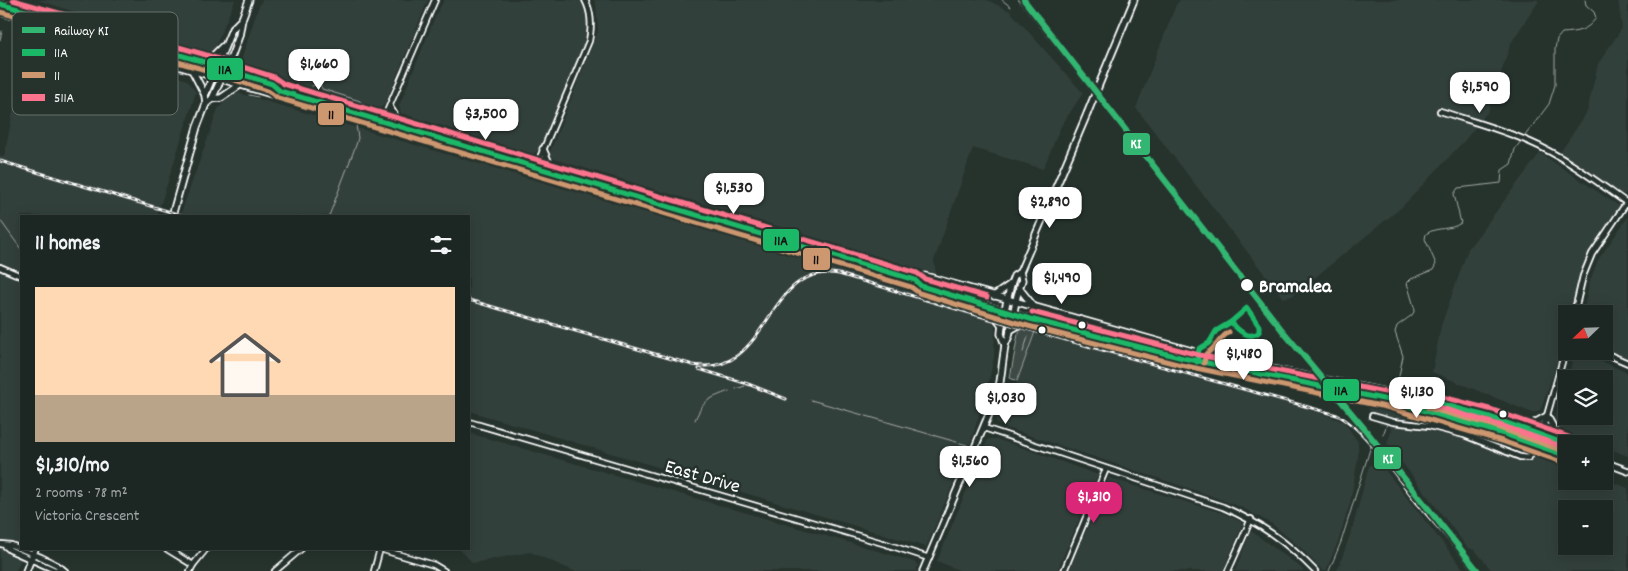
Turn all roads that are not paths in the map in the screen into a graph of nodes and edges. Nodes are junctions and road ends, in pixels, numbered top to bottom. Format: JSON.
{"nodes":[{"id":1,"x":249,"y":0,"type":"edge"},
{"id":2,"x":435,"y":0,"type":"edge"},
{"id":3,"x":585,"y":0,"type":"edge"},
{"id":4,"x":1134,"y":0,"type":"edge"},
{"id":5,"x":0,"y":4,"type":"edge"},
{"id":6,"x":0,"y":12,"type":"edge"},
{"id":7,"x":28,"y":12,"type":"edge"},
{"id":8,"x":12,"y":16,"type":"edge"},
{"id":9,"x":242,"y":19,"type":"junction"},
{"id":10,"x":227,"y":41,"type":"junction"},
{"id":11,"x":178,"y":54,"type":"edge"},
{"id":12,"x":201,"y":61,"type":"junction"},
{"id":13,"x":178,"y":66,"type":"edge"},
{"id":14,"x":217,"y":66,"type":"junction"},
{"id":15,"x":226,"y":69,"type":"junction"},
{"id":16,"x":192,"y":70,"type":"junction"},
{"id":17,"x":213,"y":76,"type":"junction"},
{"id":18,"x":221,"y":79,"type":"junction"},
{"id":19,"x":240,"y":85,"type":"junction"},
{"id":20,"x":280,"y":91,"type":"junction"},
{"id":21,"x":205,"y":95,"type":"junction"},
{"id":22,"x":212,"y":100,"type":"junction"},
{"id":23,"x":206,"y":104,"type":"junction"},
{"id":24,"x":390,"y":108,"type":"junction"},
{"id":25,"x":1440,"y":111,"type":"dead end"},
{"id":26,"x":384,"y":121,"type":"junction"},
{"id":27,"x":402,"y":127,"type":"junction"},
{"id":28,"x":543,"y":149,"type":"junction"},
{"id":29,"x":536,"y":167,"type":"junction"},
{"id":30,"x":553,"y":172,"type":"junction"},
{"id":31,"x":1627,"y":202,"type":"edge"},
{"id":32,"x":172,"y":215,"type":"edge"},
{"id":33,"x":0,"y":267,"type":"edge"},
{"id":34,"x":1020,"y":272,"type":"junction"},
{"id":35,"x":20,"y":276,"type":"edge"},
{"id":36,"x":915,"y":280,"type":"junction"},
{"id":37,"x":1011,"y":284,"type":"junction"},
{"id":38,"x":1019,"y":288,"type":"junction"},
{"id":39,"x":994,"y":296,"type":"junction"},
{"id":40,"x":1008,"y":300,"type":"junction"},
{"id":41,"x":1015,"y":302,"type":"junction"},
{"id":42,"x":985,"y":304,"type":"junction"},
{"id":43,"x":1576,"y":305,"type":"edge"},
{"id":44,"x":1035,"y":308,"type":"junction"},
{"id":45,"x":1005,"y":311,"type":"junction"},
{"id":46,"x":1013,"y":313,"type":"junction"},
{"id":47,"x":1030,"y":319,"type":"junction"},
{"id":48,"x":1002,"y":326,"type":"junction"},
{"id":49,"x":1010,"y":330,"type":"junction"},
{"id":50,"x":1005,"y":345,"type":"junction"},
{"id":51,"x":1198,"y":353,"type":"junction"},
{"id":52,"x":1613,"y":357,"type":"edge"},
{"id":53,"x":1562,"y":360,"type":"edge"},
{"id":54,"x":1197,"y":362,"type":"junction"},
{"id":55,"x":1628,"y":363,"type":"edge"},
{"id":56,"x":1372,"y":416,"type":"dead end"},
{"id":57,"x":1546,"y":416,"type":"junction"},
{"id":58,"x":470,"y":422,"type":"edge"},
{"id":59,"x":1518,"y":425,"type":"junction"},
{"id":60,"x":984,"y":428,"type":"junction"},
{"id":61,"x":1540,"y":433,"type":"junction"},
{"id":62,"x":1558,"y":437,"type":"edge"},
{"id":63,"x":1558,"y":440,"type":"edge"},
{"id":64,"x":1536,"y":445,"type":"junction"},
{"id":65,"x":1558,"y":453,"type":"edge"},
{"id":66,"x":1613,"y":465,"type":"edge"},
{"id":67,"x":1106,"y":469,"type":"junction"},
{"id":68,"x":1628,"y":471,"type":"edge"},
{"id":69,"x":1251,"y":519,"type":"junction"},
{"id":70,"x":2,"y":544,"type":"edge"},
{"id":71,"x":169,"y":550,"type":"edge"},
{"id":72,"x":205,"y":550,"type":"edge"},
{"id":73,"x":301,"y":550,"type":"edge"},
{"id":74,"x":380,"y":550,"type":"edge"},
{"id":75,"x":384,"y":550,"type":"edge"},
{"id":76,"x":33,"y":554,"type":"edge"},
{"id":77,"x":929,"y":558,"type":"junction"},
{"id":78,"x":192,"y":565,"type":"junction"},
{"id":79,"x":64,"y":570,"type":"edge"},
{"id":80,"x":26,"y":571,"type":"edge"},
{"id":81,"x":190,"y":571,"type":"edge"},
{"id":82,"x":275,"y":571,"type":"edge"},
{"id":83,"x":374,"y":571,"type":"edge"},
{"id":84,"x":444,"y":571,"type":"edge"},
{"id":85,"x":924,"y":571,"type":"edge"},
{"id":86,"x":1064,"y":571,"type":"edge"},
{"id":87,"x":1228,"y":571,"type":"edge"},
{"id":88,"x":1315,"y":571,"type":"edge"}],
"edges":[{"from":1,"to":9,"type":"main road"},
{"from":2,"to":24,"type":"street"},
{"from":3,"to":28,"type":"street"},
{"from":4,"to":34,"type":"main road","bridge":true},
{"from":5,"to":7,"type":"main road"},
{"from":6,"to":8,"type":"main road"},
{"from":9,"to":10,"type":"main road"},
{"from":9,"to":15,"type":"main road"},
{"from":10,"to":12,"type":"main road"},
{"from":10,"to":14,"type":"main road"},
{"from":11,"to":12,"type":"main road"},
{"from":12,"to":14,"type":"main road"},
{"from":13,"to":16,"type":"main road"},
{"from":14,"to":15,"type":"main road"},
{"from":14,"to":17,"type":"main road"},
{"from":15,"to":18,"type":"main road"},
{"from":15,"to":20,"type":"main road"},
{"from":16,"to":17,"type":"main road"},
{"from":16,"to":21,"type":"main road"},
{"from":17,"to":18,"type":"main road"},
{"from":17,"to":21,"type":"main road"},
{"from":18,"to":19,"type":"main road"},
{"from":18,"to":22,"type":"main road"},
{"from":19,"to":20,"type":"main road"},
{"from":19,"to":22,"type":"main road"},
{"from":20,"to":26,"type":"main road"},
{"from":21,"to":23,"type":"main road"},
{"from":22,"to":23,"type":"main road"},
{"from":23,"to":32,"type":"main road"},
{"from":24,"to":26,"type":"street"},
{"from":24,"to":27,"type":"main road"},
{"from":25,"to":31,"type":"street"},
{"from":26,"to":27,"type":"main road"},
{"from":27,"to":29,"type":"main road"},
{"from":28,"to":29,"type":"street"},
{"from":28,"to":30,"type":"main road"},
{"from":29,"to":30,"type":"main road"},
{"from":30,"to":36,"type":"main road"},
{"from":31,"to":43,"type":"street"},
{"from":33,"to":35,"type":"street"},
{"from":34,"to":37,"type":"main road"},
{"from":34,"to":38,"type":"main road"},
{"from":36,"to":39,"type":"main road"},
{"from":36,"to":42,"type":"main road"},
{"from":37,"to":39,"type":"main road"},
{"from":37,"to":40,"type":"main road"},
{"from":38,"to":41,"type":"main road"},
{"from":38,"to":44,"type":"main road"},
{"from":39,"to":40,"type":"main road"},
{"from":40,"to":41,"type":"main road"},
{"from":40,"to":45,"type":"main road"},
{"from":41,"to":44,"type":"main road"},
{"from":41,"to":46,"type":"main road"},
{"from":42,"to":45,"type":"main road"},
{"from":42,"to":48,"type":"main road"},
{"from":44,"to":51,"type":"main road"},
{"from":45,"to":46,"type":"main road"},
{"from":45,"to":48,"type":"main road"},
{"from":46,"to":47,"type":"main road"},
{"from":46,"to":49,"type":"main road"},
{"from":47,"to":49,"type":"main road"},
{"from":47,"to":54,"type":"main road"},
{"from":48,"to":50,"type":"main road"},
{"from":49,"to":50,"type":"main road"},
{"from":50,"to":60,"type":"main road"},
{"from":51,"to":54,"type":"main road"},
{"from":51,"to":59,"type":"main road","bridge":true},
{"from":52,"to":55,"type":"street"},
{"from":53,"to":57,"type":"street"},
{"from":54,"to":64,"type":"main road","bridge":true},
{"from":56,"to":64,"type":"street"},
{"from":57,"to":59,"type":"main road"},
{"from":57,"to":61,"type":"street"},
{"from":57,"to":62,"type":"main road"},
{"from":58,"to":77,"type":"street","name":"East Drive"},
{"from":59,"to":61,"type":"main road"},
{"from":60,"to":67,"type":"street"},
{"from":60,"to":77,"type":"main road"},
{"from":61,"to":63,"type":"main road"},
{"from":61,"to":64,"type":"street"},
{"from":64,"to":65,"type":"main road"},
{"from":66,"to":68,"type":"main road"},
{"from":67,"to":69,"type":"street"},
{"from":67,"to":86,"type":"street"},
{"from":69,"to":87,"type":"street"},
{"from":69,"to":88,"type":"street"},
{"from":70,"to":76,"type":"street"},
{"from":71,"to":78,"type":"street"},
{"from":72,"to":78,"type":"street"},
{"from":73,"to":82,"type":"street"},
{"from":74,"to":83,"type":"street"},
{"from":75,"to":84,"type":"street"},
{"from":76,"to":79,"type":"street"},
{"from":76,"to":80,"type":"main road"},
{"from":77,"to":85,"type":"main road"},
{"from":78,"to":81,"type":"street"}]}
